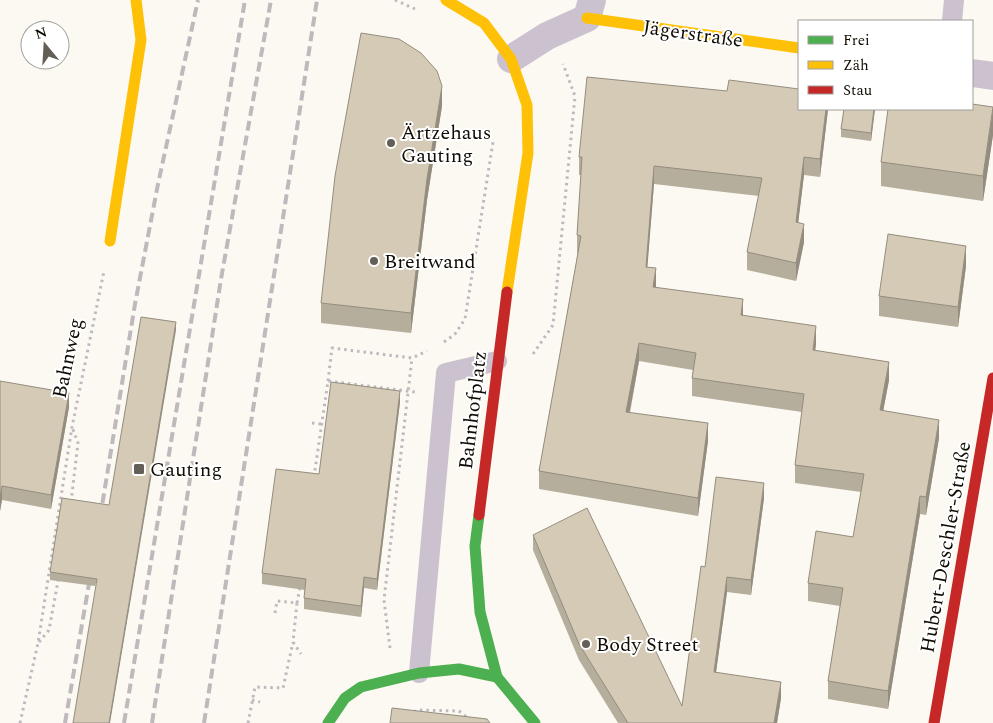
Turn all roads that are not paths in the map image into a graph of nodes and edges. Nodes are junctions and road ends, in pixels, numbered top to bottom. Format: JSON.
{"nodes":[{"id":1,"x":136,"y":0,"type":"edge"},
{"id":2,"x":446,"y":0,"type":"edge"},
{"id":3,"x":954,"y":0,"type":"edge"},
{"id":4,"x":589,"y":9,"type":"edge"},
{"id":5,"x":952,"y":20,"type":"edge"},
{"id":6,"x":798,"y":48,"type":"edge"},
{"id":7,"x":511,"y":59,"type":"junction"},
{"id":8,"x":973,"y":73,"type":"edge"},
{"id":9,"x":993,"y":76,"type":"edge"},
{"id":10,"x":110,"y":241,"type":"road end"},
{"id":11,"x":496,"y":361,"type":"junction"},
{"id":12,"x":993,"y":378,"type":"edge"},
{"id":13,"x":409,"y":675,"type":"junction"},
{"id":14,"x":497,"y":677,"type":"junction"},
{"id":15,"x":330,"y":720,"type":"edge"},
{"id":16,"x":535,"y":723,"type":"edge"},
{"id":17,"x":934,"y":723,"type":"edge"}],
"edges":[{"from":1,"to":10,"type":"street"},
{"from":2,"to":7,"type":"street","name":"Bahnhofplatz"},
{"from":3,"to":5,"type":"lane"},
{"from":4,"to":6,"type":"street","name":"Jägerstraße"},
{"from":4,"to":7,"type":"street"},
{"from":7,"to":11,"type":"street","name":"Bahnhofplatz"},
{"from":8,"to":9,"type":"street"},
{"from":11,"to":13,"type":"lane"},
{"from":11,"to":14,"type":"street","name":"Bahnhofplatz"},
{"from":12,"to":17,"type":"street","name":"Hubert-Deschler-Straße"},
{"from":13,"to":14,"type":"street"},
{"from":13,"to":15,"type":"street"},
{"from":14,"to":16,"type":"street"}]}
